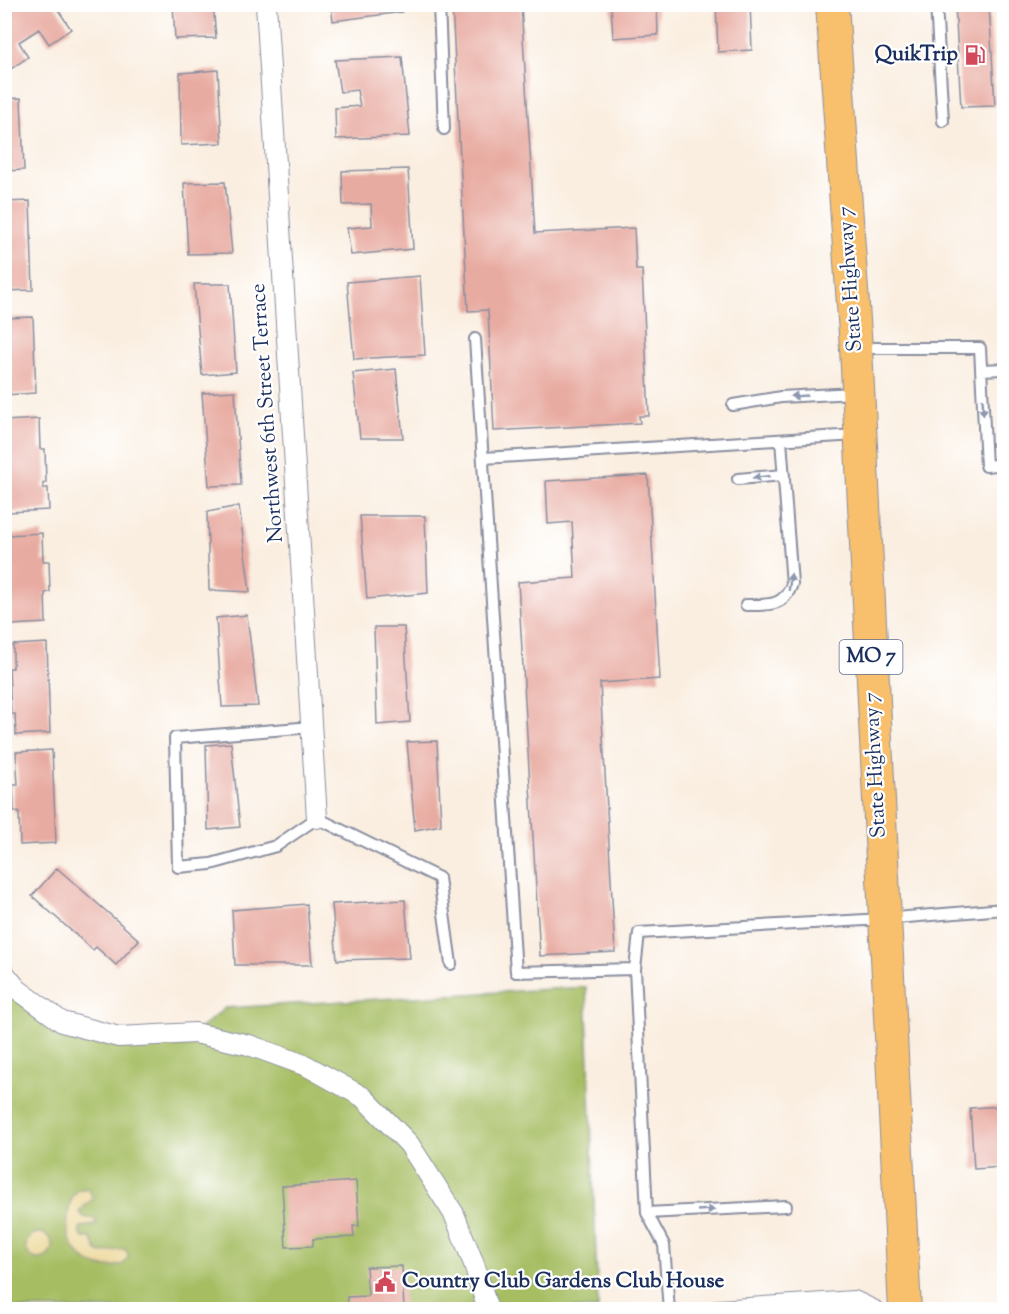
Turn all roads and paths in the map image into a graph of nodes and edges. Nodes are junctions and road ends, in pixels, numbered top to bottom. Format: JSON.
{"nodes":[{"id":1,"x":266,"y":4,"type":"edge"},
{"id":2,"x":439,"y":4,"type":"edge"},
{"id":3,"x":832,"y":4,"type":"edge"},
{"id":4,"x":936,"y":4,"type":"edge"},
{"id":5,"x":943,"y":121,"type":"dead end"},
{"id":6,"x":444,"y":129,"type":"dead end"},
{"id":7,"x":475,"y":339,"type":"dead end"},
{"id":8,"x":856,"y":348,"type":"junction"},
{"id":9,"x":1005,"y":369,"type":"edge"},
{"id":10,"x":981,"y":370,"type":"junction"},
{"id":11,"x":858,"y":393,"type":"junction"},
{"id":12,"x":733,"y":405,"type":"dead end"},
{"id":13,"x":860,"y":435,"type":"junction"},
{"id":14,"x":782,"y":440,"type":"junction"},
{"id":15,"x":483,"y":458,"type":"junction"},
{"id":16,"x":1005,"y":464,"type":"edge"},
{"id":17,"x":784,"y":475,"type":"junction"},
{"id":18,"x":738,"y":479,"type":"dead end"},
{"id":19,"x":746,"y":605,"type":"dead end"},
{"id":20,"x":312,"y":727,"type":"junction"},
{"id":21,"x":317,"y":818,"type":"junction"},
{"id":22,"x":1005,"y":909,"type":"edge"},
{"id":23,"x":883,"y":919,"type":"junction"},
{"id":24,"x":451,"y":964,"type":"dead end"},
{"id":25,"x":635,"y":969,"type":"junction"},
{"id":26,"x":4,"y":973,"type":"edge"},
{"id":27,"x":786,"y":1206,"type":"dead end"},
{"id":28,"x":647,"y":1212,"type":"junction"},
{"id":29,"x":488,"y":1310,"type":"edge"},
{"id":30,"x":669,"y":1310,"type":"edge"},
{"id":31,"x":718,"y":1310,"type":"edge"},
{"id":32,"x":873,"y":1310,"type":"edge"},
{"id":33,"x":905,"y":1310,"type":"edge"}],
"edges":[{"from":1,"to":20,"type":"street","name":"Northwest 6th Street Terrace"},
{"from":2,"to":6,"type":"lane"},
{"from":3,"to":8,"type":"main road","name":"State Highway 7","number":"MO 7"},
{"from":4,"to":5,"type":"lane"},
{"from":7,"to":15,"type":"lane"},
{"from":8,"to":10,"type":"lane"},
{"from":8,"to":11,"type":"main road","name":"State Highway 7","number":"MO 7"},
{"from":9,"to":10,"type":"lane"},
{"from":10,"to":16,"type":"lane","one_way":true},
{"from":11,"to":12,"type":"lane","one_way":true},
{"from":11,"to":13,"type":"main road","name":"State Highway 7","number":"MO 7"},
{"from":13,"to":14,"type":"lane"},
{"from":13,"to":23,"type":"main road","name":"State Highway 7","number":"MO 7"},
{"from":14,"to":15,"type":"lane"},
{"from":14,"to":17,"type":"lane"},
{"from":15,"to":25,"type":"lane"},
{"from":17,"to":18,"type":"lane","one_way":true},
{"from":19,"to":17,"type":"lane","one_way":true},
{"from":20,"to":21,"type":"street","name":"Northwest 6th Street Terrace"},
{"from":20,"to":21,"type":"lane"},
{"from":21,"to":24,"type":"lane"},
{"from":22,"to":23,"type":"lane"},
{"from":23,"to":25,"type":"lane"},
{"from":23,"to":33,"type":"main road","name":"State Highway 7","number":"MO 7"},
{"from":25,"to":28,"type":"lane"},
{"from":26,"to":29,"type":"street"},
{"from":28,"to":27,"type":"lane","one_way":true},
{"from":28,"to":30,"type":"lane"},
{"from":31,"to":32,"type":"street"}]}
